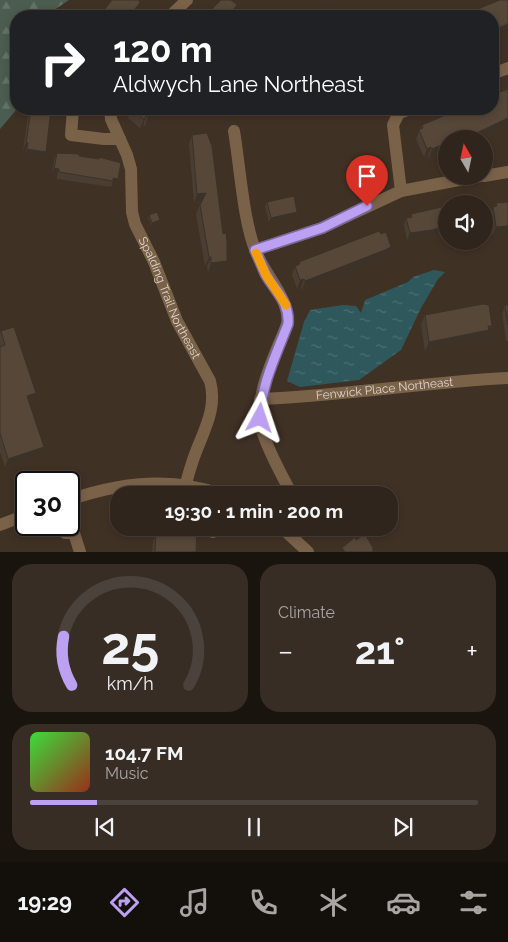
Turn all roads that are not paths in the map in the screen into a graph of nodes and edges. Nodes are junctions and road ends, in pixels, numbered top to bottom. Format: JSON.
{"nodes":[{"id":1,"x":187,"y":0,"type":"edge"},
{"id":2,"x":176,"y":10,"type":"edge"},
{"id":3,"x":73,"y":115,"type":"edge"},
{"id":4,"x":111,"y":115,"type":"edge"},
{"id":5,"x":398,"y":115,"type":"edge"},
{"id":6,"x":234,"y":131,"type":"dead end"},
{"id":7,"x":120,"y":139,"type":"junction"},
{"id":8,"x":508,"y":172,"type":"edge"},
{"id":9,"x":493,"y":174,"type":"edge"},
{"id":10,"x":438,"y":185,"type":"edge"},
{"id":11,"x":401,"y":192,"type":"junction"},
{"id":12,"x":255,"y":250,"type":"junction"},
{"id":13,"x":508,"y":378,"type":"edge"},
{"id":14,"x":260,"y":399,"type":"junction"},
{"id":15,"x":125,"y":486,"type":"edge"},
{"id":16,"x":155,"y":486,"type":"edge"},
{"id":17,"x":186,"y":486,"type":"edge"},
{"id":18,"x":288,"y":486,"type":"edge"},
{"id":19,"x":110,"y":488,"type":"edge"},
{"id":20,"x":80,"y":496,"type":"edge"},
{"id":21,"x":15,"y":520,"type":"edge"},
{"id":22,"x":0,"y":525,"type":"edge"},
{"id":23,"x":75,"y":536,"type":"edge"},
{"id":24,"x":298,"y":536,"type":"edge"},
{"id":25,"x":80,"y":552,"type":"edge"},
{"id":26,"x":308,"y":552,"type":"edge"}],
"edges":[{"from":1,"to":2,"type":"street"},
{"from":3,"to":7,"type":"street"},
{"from":4,"to":7,"type":"street","name":"Spalding Trail Northeast"},
{"from":5,"to":11,"type":"street"},
{"from":6,"to":12,"type":"street"},
{"from":7,"to":17,"type":"street","name":"Spalding Trail Northeast"},
{"from":8,"to":9,"type":"street"},
{"from":10,"to":11,"type":"street"},
{"from":11,"to":12,"type":"street"},
{"from":12,"to":14,"type":"street"},
{"from":13,"to":14,"type":"street","name":"Fenwick Place Northeast"},
{"from":14,"to":18,"type":"street"},
{"from":15,"to":16,"type":"street"},
{"from":19,"to":20,"type":"street"},
{"from":21,"to":22,"type":"street"},
{"from":23,"to":25,"type":"street"},
{"from":24,"to":26,"type":"street"}]}
